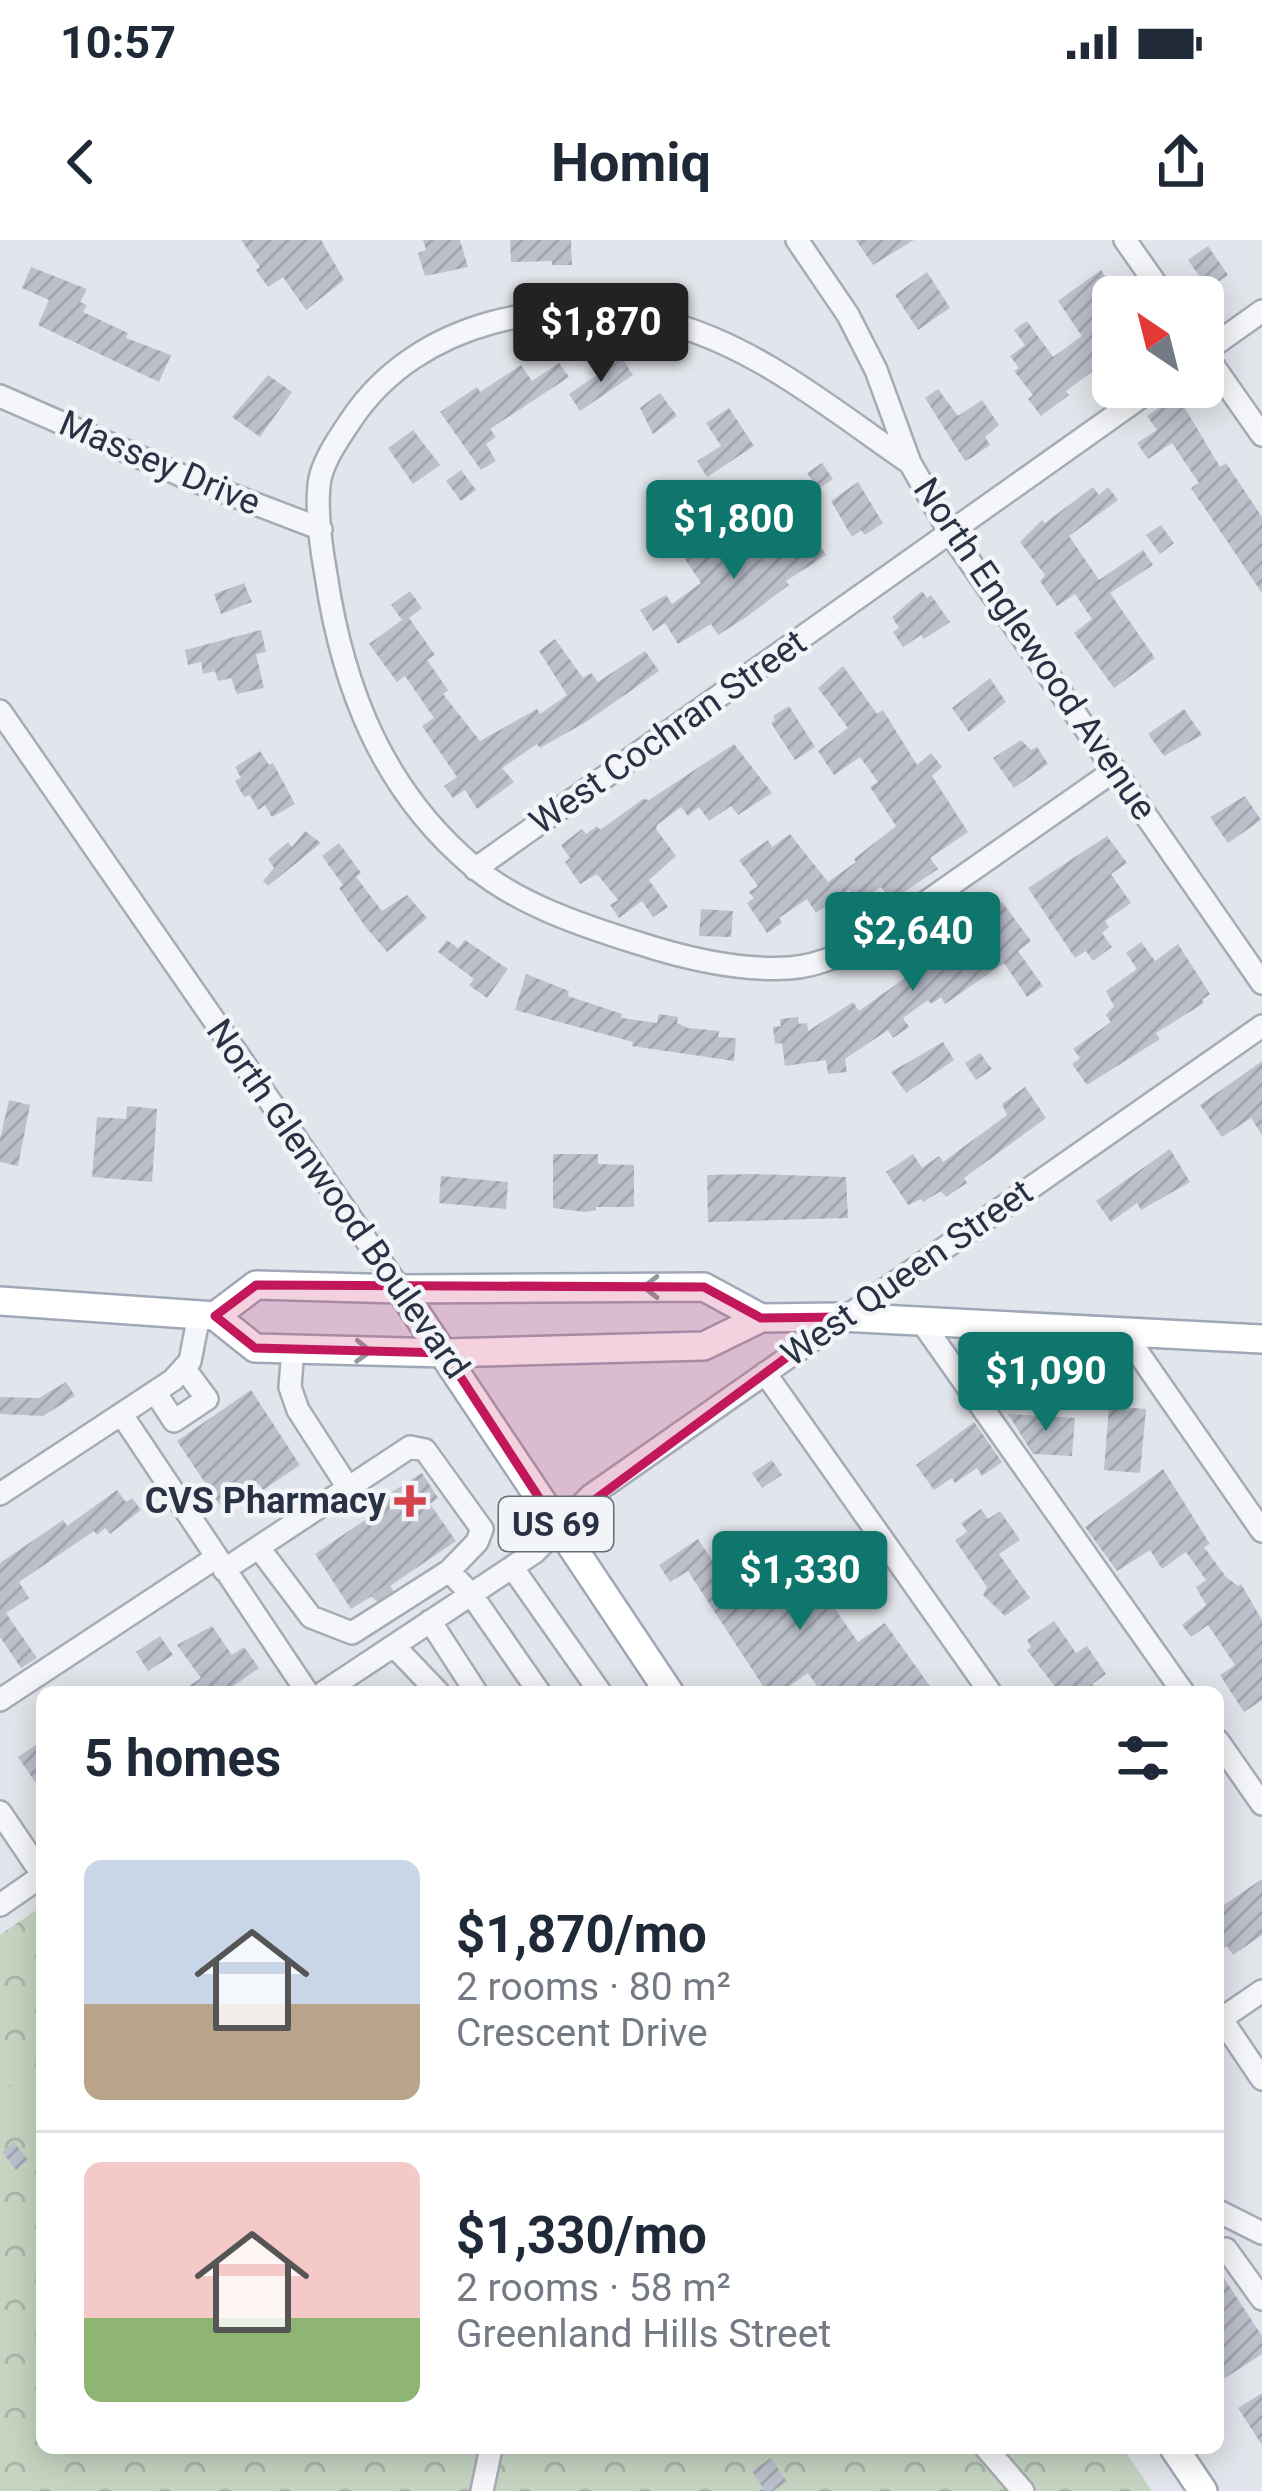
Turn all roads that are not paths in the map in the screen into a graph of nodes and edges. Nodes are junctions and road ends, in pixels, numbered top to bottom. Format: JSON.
{"nodes":[{"id":1,"x":797,"y":240,"type":"edge"},
{"id":2,"x":1125,"y":240,"type":"edge"},
{"id":3,"x":1150,"y":276,"type":"edge"},
{"id":4,"x":1262,"y":311,"type":"edge"},
{"id":5,"x":1224,"y":337,"type":"edge"},
{"id":6,"x":1224,"y":382,"type":"edge"},
{"id":7,"x":0,"y":396,"type":"edge"},
{"id":8,"x":1126,"y":408,"type":"edge"},
{"id":9,"x":1262,"y":435,"type":"edge"},
{"id":10,"x":910,"y":463,"type":"junction"},
{"id":11,"x":321,"y":529,"type":"junction"},
{"id":12,"x":950,"y":533,"type":"junction"},
{"id":13,"x":0,"y":711,"type":"edge"},
{"id":14,"x":1115,"y":770,"type":"junction"},
{"id":15,"x":475,"y":868,"type":"junction"},
{"id":16,"x":1262,"y":983,"type":"edge"},
{"id":17,"x":1262,"y":1026,"type":"edge"},
{"id":18,"x":400,"y":1289,"type":"junction"},
{"id":19,"x":0,"y":1301,"type":"edge"},
{"id":20,"x":207,"y":1316,"type":"junction"},
{"id":21,"x":841,"y":1317,"type":"junction"},
{"id":22,"x":761,"y":1318,"type":"junction"},
{"id":23,"x":921,"y":1321,"type":"junction"},
{"id":24,"x":1123,"y":1331,"type":"junction"},
{"id":25,"x":1262,"y":1339,"type":"edge"},
{"id":26,"x":293,"y":1348,"type":"junction"},
{"id":27,"x":445,"y":1353,"type":"junction"},
{"id":28,"x":184,"y":1367,"type":"junction"},
{"id":29,"x":765,"y":1373,"type":"junction"},
{"id":30,"x":155,"y":1392,"type":"junction"},
{"id":31,"x":122,"y":1414,"type":"junction"},
{"id":32,"x":349,"y":1489,"type":"junction"},
{"id":33,"x":0,"y":1495,"type":"edge"},
{"id":34,"x":558,"y":1528,"type":"junction"},
{"id":35,"x":1262,"y":1532,"type":"edge"},
{"id":36,"x":259,"y":1549,"type":"junction"},
{"id":37,"x":221,"y":1564,"type":"junction"},
{"id":38,"x":512,"y":1567,"type":"junction"},
{"id":39,"x":449,"y":1571,"type":"junction"},
{"id":40,"x":427,"y":1586,"type":"junction"},
{"id":41,"x":471,"y":1594,"type":"junction"},
{"id":42,"x":430,"y":1621,"type":"junction"},
{"id":43,"x":339,"y":1630,"type":"junction"},
{"id":44,"x":394,"y":1646,"type":"junction"},
{"id":45,"x":303,"y":1686,"type":"edge"},
{"id":46,"x":333,"y":1686,"type":"edge"},
{"id":47,"x":432,"y":1686,"type":"edge"},
{"id":48,"x":472,"y":1686,"type":"edge"},
{"id":49,"x":535,"y":1686,"type":"edge"},
{"id":50,"x":596,"y":1686,"type":"edge"},
{"id":51,"x":665,"y":1686,"type":"edge"},
{"id":52,"x":986,"y":1686,"type":"edge"},
{"id":53,"x":1179,"y":1686,"type":"edge"},
{"id":54,"x":0,"y":1700,"type":"edge"},
{"id":55,"x":1224,"y":1750,"type":"edge"},
{"id":56,"x":1262,"y":1804,"type":"edge"},
{"id":57,"x":0,"y":1812,"type":"edge"},
{"id":58,"x":36,"y":1866,"type":"edge"},
{"id":59,"x":36,"y":1879,"type":"edge"},
{"id":60,"x":0,"y":1905,"type":"edge"},
{"id":61,"x":1262,"y":1990,"type":"edge"},
{"id":62,"x":1224,"y":2014,"type":"edge"},
{"id":63,"x":1224,"y":2023,"type":"edge"},
{"id":64,"x":1262,"y":2079,"type":"edge"},
{"id":65,"x":1224,"y":2214,"type":"edge"},
{"id":66,"x":1255,"y":2230,"type":"edge"},
{"id":67,"x":1224,"y":2250,"type":"edge"},
{"id":68,"x":1224,"y":2253,"type":"edge"},
{"id":69,"x":1262,"y":2299,"type":"edge"},
{"id":70,"x":490,"y":2454,"type":"edge"},
{"id":71,"x":991,"y":2454,"type":"edge"},
{"id":72,"x":1178,"y":2454,"type":"edge"},
{"id":73,"x":482,"y":2491,"type":"edge"},
{"id":74,"x":1023,"y":2491,"type":"edge"},
{"id":75,"x":1203,"y":2491,"type":"edge"}],
"edges":[{"from":1,"to":10,"type":"street","name":"North Englewood Avenue"},
{"from":2,"to":3,"type":"street"},
{"from":4,"to":5,"type":"street"},
{"from":6,"to":9,"type":"street"},
{"from":7,"to":11,"type":"street","name":"Massey Drive"},
{"from":8,"to":12,"type":"street","name":"West Cochran Street"},
{"from":10,"to":11,"type":"street"},
{"from":10,"to":12,"type":"street","name":"North Englewood Avenue"},
{"from":11,"to":15,"type":"street"},
{"from":12,"to":14,"type":"street","name":"North Englewood Avenue"},
{"from":12,"to":15,"type":"street","name":"West Cochran Street"},
{"from":13,"to":18,"type":"street","name":"North Glenwood Boulevard"},
{"from":14,"to":15,"type":"street"},
{"from":14,"to":16,"type":"street","name":"North Englewood Avenue"},
{"from":17,"to":21,"type":"street","name":"West Queen Street"},
{"from":18,"to":20,"type":"main road"},
{"from":22,"to":18,"type":"main road","one_way":true},
{"from":18,"to":27,"type":"main road","name":"North Glenwood Boulevard","number":"US 69"},
{"from":19,"to":20,"type":"main road"},
{"from":20,"to":26,"type":"main road"},
{"from":20,"to":28,"type":"street"},
{"from":21,"to":22,"type":"main road"},
{"from":21,"to":23,"type":"main road"},
{"from":21,"to":29,"type":"street","name":"West Queen Street"},
{"from":22,"to":27,"type":"main road"},
{"from":23,"to":24,"type":"main road"},
{"from":23,"to":53,"type":"street"},
{"from":24,"to":25,"type":"main road"},
{"from":24,"to":35,"type":"street"},
{"from":26,"to":27,"type":"main road","one_way":true},
{"from":26,"to":32,"type":"street"},
{"from":27,"to":34,"type":"main road","name":"North Glenwood Boulevard","number":"US 69"},
{"from":28,"to":30,"type":"street"},
{"from":28,"to":30,"type":"street"},
{"from":29,"to":34,"type":"street","name":"West Queen Street"},
{"from":29,"to":52,"type":"street"},
{"from":30,"to":31,"type":"street"},
{"from":31,"to":33,"type":"street"},
{"from":31,"to":37,"type":"street"},
{"from":32,"to":36,"type":"street"},
{"from":32,"to":39,"type":"street"},
{"from":34,"to":38,"type":"street","name":"West Queen Street"},
{"from":34,"to":51,"type":"main road","name":"North Glenwood Boulevard","number":"US 69"},
{"from":36,"to":37,"type":"street"},
{"from":36,"to":43,"type":"street"},
{"from":37,"to":45,"type":"street"},
{"from":37,"to":54,"type":"street"},
{"from":38,"to":41,"type":"street","name":"West Queen Street"},
{"from":38,"to":50,"type":"street"},
{"from":39,"to":40,"type":"street"},
{"from":39,"to":41,"type":"street"},
{"from":40,"to":43,"type":"street"},
{"from":40,"to":43,"type":"street"},
{"from":41,"to":42,"type":"street","name":"West Queen Street"},
{"from":41,"to":49,"type":"street"},
{"from":42,"to":44,"type":"street","name":"West Queen Street"},
{"from":42,"to":48,"type":"street"},
{"from":44,"to":46,"type":"street","name":"West Queen Street"},
{"from":44,"to":47,"type":"street"},
{"from":55,"to":56,"type":"street"},
{"from":57,"to":58,"type":"street"},
{"from":59,"to":60,"type":"street"},
{"from":61,"to":62,"type":"street"},
{"from":63,"to":64,"type":"street"},
{"from":65,"to":66,"type":"street"},
{"from":66,"to":67,"type":"street"},
{"from":68,"to":69,"type":"street"},
{"from":70,"to":73,"type":"street"},
{"from":71,"to":74,"type":"street"},
{"from":72,"to":75,"type":"main road"}]}
